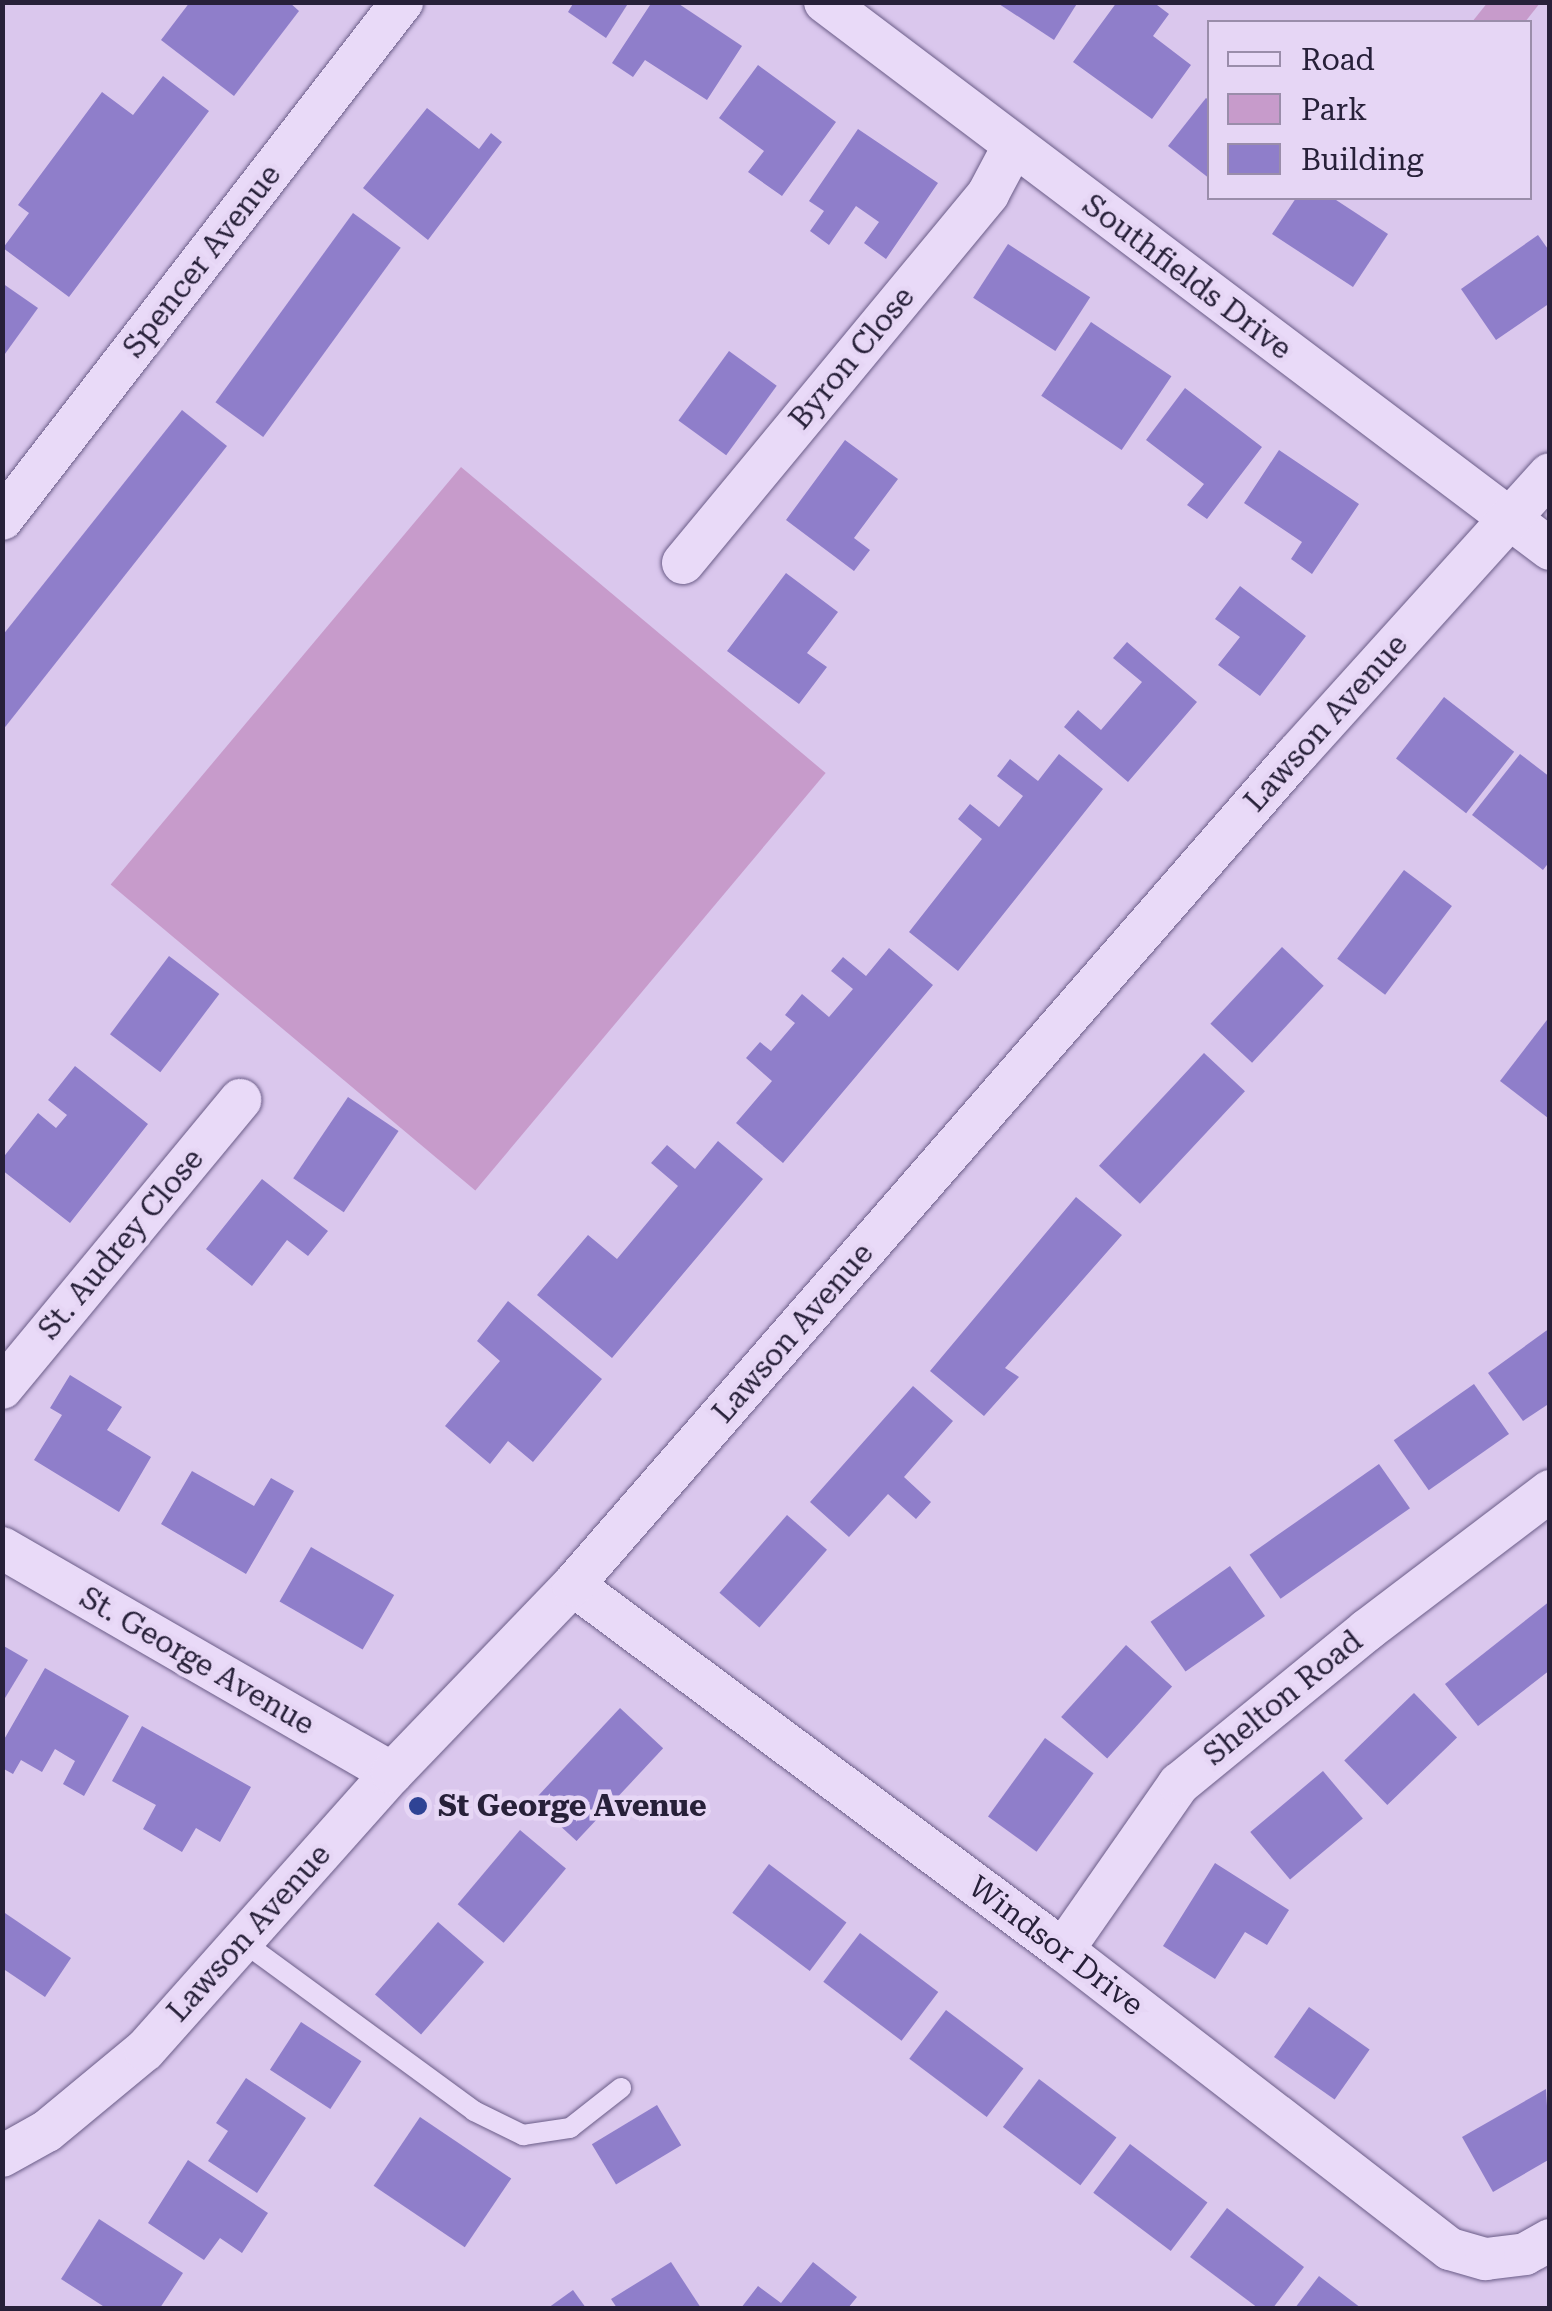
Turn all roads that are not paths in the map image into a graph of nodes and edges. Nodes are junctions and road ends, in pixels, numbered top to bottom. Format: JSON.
{"nodes":[{"id":1,"x":402,"y":2,"type":"edge"},
{"id":2,"x":825,"y":2,"type":"edge"},
{"id":3,"x":1013,"y":148,"type":"junction"},
{"id":4,"x":1550,"y":474,"type":"edge"},
{"id":5,"x":2,"y":518,"type":"edge"},
{"id":6,"x":1510,"y":518,"type":"junction"},
{"id":7,"x":1550,"y":548,"type":"edge"},
{"id":8,"x":682,"y":563,"type":"dead end"},
{"id":9,"x":240,"y":1100,"type":"dead end"},
{"id":10,"x":2,"y":1388,"type":"edge"},
{"id":11,"x":1550,"y":1491,"type":"edge"},
{"id":12,"x":2,"y":1548,"type":"edge"},
{"id":13,"x":573,"y":1585,"type":"junction"},
{"id":14,"x":392,"y":1773,"type":"junction"},
{"id":15,"x":242,"y":1941,"type":"junction"},
{"id":16,"x":1064,"y":1950,"type":"junction"},
{"id":17,"x":621,"y":2088,"type":"dead end"},
{"id":18,"x":2,"y":2156,"type":"edge"},
{"id":19,"x":1550,"y":2240,"type":"edge"}],
"edges":[{"from":1,"to":5,"type":"street","name":"Spencer Avenue"},
{"from":2,"to":3,"type":"street","name":"Southfields Drive"},
{"from":3,"to":6,"type":"street","name":"Southfields Drive"},
{"from":3,"to":8,"type":"street","name":"Byron Close"},
{"from":4,"to":6,"type":"street","name":"Lawson Avenue"},
{"from":6,"to":7,"type":"street","name":"Southfields Drive"},
{"from":6,"to":13,"type":"street","name":"Lawson Avenue"},
{"from":9,"to":10,"type":"street","name":"St. Audrey Close"},
{"from":11,"to":16,"type":"street","name":"Shelton Road"},
{"from":12,"to":14,"type":"street","name":"St. George Avenue"},
{"from":13,"to":14,"type":"street","name":"Lawson Avenue"},
{"from":13,"to":16,"type":"street","name":"Windsor Drive"},
{"from":14,"to":15,"type":"street","name":"Lawson Avenue"},
{"from":15,"to":17,"type":"lane"},
{"from":15,"to":18,"type":"street","name":"Lawson Avenue"},
{"from":16,"to":19,"type":"street","name":"Windsor Drive"}]}
